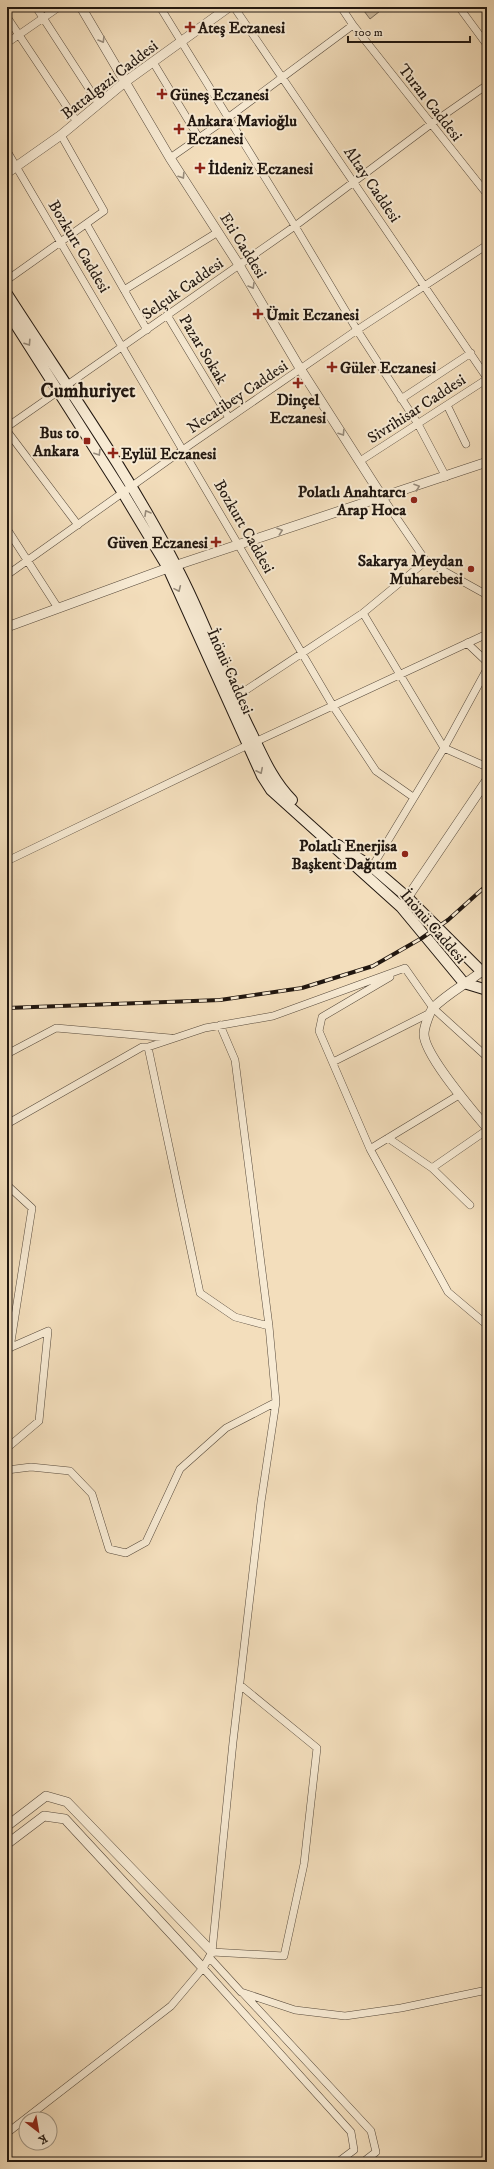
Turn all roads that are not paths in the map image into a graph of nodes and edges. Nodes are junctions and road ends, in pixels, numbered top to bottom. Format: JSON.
{"nodes":[{"id":1,"x":36,"y":7,"type":"edge"},
{"id":2,"x":59,"y":7,"type":"edge"},
{"id":3,"x":81,"y":7,"type":"edge"},
{"id":4,"x":160,"y":7,"type":"edge"},
{"id":5,"x":229,"y":7,"type":"edge"},
{"id":6,"x":234,"y":7,"type":"edge"},
{"id":7,"x":341,"y":7,"type":"edge"},
{"id":8,"x":459,"y":7,"type":"edge"},
{"id":9,"x":7,"y":17,"type":"edge"},
{"id":10,"x":43,"y":18,"type":"junction"},
{"id":11,"x":353,"y":25,"type":"junction"},
{"id":12,"x":19,"y":35,"type":"junction"},
{"id":13,"x":181,"y":42,"type":"junction"},
{"id":14,"x":7,"y":43,"type":"edge"},
{"id":15,"x":487,"y":45,"type":"edge"},
{"id":16,"x":153,"y":62,"type":"junction"},
{"id":17,"x":282,"y":77,"type":"junction"},
{"id":18,"x":125,"y":82,"type":"junction"},
{"id":19,"x":487,"y":85,"type":"edge"},
{"id":20,"x":99,"y":104,"type":"junction"},
{"id":21,"x":229,"y":118,"type":"junction"},
{"id":22,"x":77,"y":122,"type":"junction"},
{"id":23,"x":431,"y":124,"type":"junction"},
{"id":24,"x":61,"y":135,"type":"junction"},
{"id":25,"x":199,"y":138,"type":"junction"},
{"id":26,"x":7,"y":151,"type":"edge"},
{"id":27,"x":170,"y":158,"type":"junction"},
{"id":28,"x":16,"y":167,"type":"junction"},
{"id":29,"x":7,"y":173,"type":"edge"},
{"id":30,"x":355,"y":182,"type":"junction"},
{"id":31,"x":487,"y":194,"type":"edge"},
{"id":32,"x":87,"y":225,"type":"junction"},
{"id":33,"x":295,"y":226,"type":"junction"},
{"id":34,"x":218,"y":232,"type":"junction"},
{"id":35,"x":61,"y":241,"type":"junction"},
{"id":36,"x":487,"y":245,"type":"edge"},
{"id":37,"x":239,"y":265,"type":"junction"},
{"id":38,"x":7,"y":280,"type":"edge"},
{"id":39,"x":425,"y":286,"type":"junction"},
{"id":40,"x":124,"y":290,"type":"junction"},
{"id":41,"x":7,"y":294,"type":"edge"},
{"id":42,"x":7,"y":311,"type":"edge"},
{"id":43,"x":167,"y":315,"type":"junction"},
{"id":44,"x":147,"y":330,"type":"junction"},
{"id":45,"x":357,"y":330,"type":"junction"},
{"id":46,"x":123,"y":345,"type":"junction"},
{"id":47,"x":471,"y":353,"type":"junction"},
{"id":48,"x":301,"y":370,"type":"junction"},
{"id":49,"x":487,"y":379,"type":"edge"},
{"id":50,"x":63,"y":389,"type":"junction"},
{"id":51,"x":401,"y":399,"type":"junction"},
{"id":52,"x":447,"y":405,"type":"junction"},
{"id":53,"x":229,"y":418,"type":"junction"},
{"id":54,"x":418,"y":424,"type":"junction"},
{"id":55,"x":7,"y":427,"type":"edge"},
{"id":56,"x":7,"y":430,"type":"edge"},
{"id":57,"x":466,"y":444,"type":"dead end"},
{"id":58,"x":184,"y":449,"type":"junction"},
{"id":59,"x":360,"y":461,"type":"junction"},
{"id":60,"x":487,"y":462,"type":"edge"},
{"id":61,"x":446,"y":477,"type":"junction"},
{"id":62,"x":127,"y":490,"type":"junction"},
{"id":63,"x":383,"y":498,"type":"junction"},
{"id":64,"x":78,"y":526,"type":"junction"},
{"id":65,"x":7,"y":528,"type":"edge"},
{"id":66,"x":240,"y":545,"type":"junction"},
{"id":67,"x":29,"y":560,"type":"junction"},
{"id":68,"x":426,"y":561,"type":"junction"},
{"id":69,"x":172,"y":567,"type":"junction"},
{"id":70,"x":7,"y":575,"type":"edge"},
{"id":71,"x":487,"y":595,"type":"edge"},
{"id":72,"x":58,"y":608,"type":"junction"},
{"id":73,"x":363,"y":613,"type":"junction"},
{"id":74,"x":7,"y":627,"type":"edge"},
{"id":75,"x":487,"y":634,"type":"edge"},
{"id":76,"x":467,"y":643,"type":"junction"},
{"id":77,"x":302,"y":653,"type":"junction"},
{"id":78,"x":487,"y":662,"type":"edge"},
{"id":79,"x":487,"y":669,"type":"edge"},
{"id":80,"x":399,"y":674,"type":"junction"},
{"id":81,"x":234,"y":698,"type":"junction"},
{"id":82,"x":333,"y":706,"type":"junction"},
{"id":83,"x":252,"y":744,"type":"junction"},
{"id":84,"x":444,"y":748,"type":"junction"},
{"id":85,"x":487,"y":767,"type":"edge"},
{"id":86,"x":487,"y":780,"type":"edge"},
{"id":87,"x":413,"y":797,"type":"junction"},
{"id":88,"x":7,"y":861,"type":"edge"},
{"id":89,"x":372,"y":868,"type":"junction"},
{"id":90,"x":408,"y":898,"type":"junction"},
{"id":91,"x":401,"y":907,"type":"junction"},
{"id":92,"x":405,"y":968,"type":"junction"},
{"id":93,"x":485,"y":971,"type":"edge"},
{"id":94,"x":464,"y":983,"type":"junction"},
{"id":95,"x":487,"y":990,"type":"edge"},
{"id":96,"x":432,"y":1011,"type":"junction"},
{"id":97,"x":220,"y":1025,"type":"junction"},
{"id":98,"x":172,"y":1038,"type":"junction"},
{"id":99,"x":148,"y":1047,"type":"junction"},
{"id":100,"x":7,"y":1054,"type":"edge"},
{"id":101,"x":487,"y":1057,"type":"edge"},
{"id":102,"x":332,"y":1062,"type":"junction"},
{"id":103,"x":459,"y":1095,"type":"junction"},
{"id":104,"x":7,"y":1124,"type":"edge"},
{"id":105,"x":487,"y":1129,"type":"edge"},
{"id":106,"x":388,"y":1138,"type":"junction"},
{"id":107,"x":370,"y":1149,"type":"junction"},
{"id":108,"x":432,"y":1168,"type":"junction"},
{"id":109,"x":7,"y":1185,"type":"edge"},
{"id":110,"x":470,"y":1205,"type":"dead end"},
{"id":111,"x":487,"y":1325,"type":"edge"},
{"id":112,"x":269,"y":1326,"type":"junction"},
{"id":113,"x":9,"y":1348,"type":"edge"},
{"id":114,"x":276,"y":1402,"type":"junction"},
{"id":115,"x":7,"y":1448,"type":"edge"},
{"id":116,"x":7,"y":1470,"type":"edge"},
{"id":117,"x":240,"y":1685,"type":"junction"},
{"id":118,"x":7,"y":1826,"type":"edge"},
{"id":119,"x":7,"y":1844,"type":"edge"},
{"id":120,"x":210,"y":1954,"type":"junction"},
{"id":121,"x":203,"y":1968,"type":"junction"},
{"id":122,"x":487,"y":1990,"type":"edge"},
{"id":123,"x":241,"y":1992,"type":"junction"},
{"id":124,"x":7,"y":2132,"type":"edge"},
{"id":125,"x":338,"y":2162,"type":"edge"},
{"id":126,"x":363,"y":2162,"type":"edge"}],
"edges":[{"from":1,"to":10,"type":"street"},
{"from":2,"to":10,"type":"street"},
{"from":3,"to":18,"type":"street","name":"Eti Caddesi","one_way":true},
{"from":4,"to":13,"type":"street"},
{"from":5,"to":13,"type":"street","name":"Battalgazi Caddesi"},
{"from":6,"to":17,"type":"street","name":"Altay Caddesi"},
{"from":7,"to":11,"type":"street","name":"Turan Caddesi"},
{"from":8,"to":15,"type":"street"},
{"from":9,"to":12,"type":"street"},
{"from":10,"to":12,"type":"street"},
{"from":10,"to":20,"type":"street"},
{"from":11,"to":17,"type":"street"},
{"from":11,"to":23,"type":"street","name":"Turan Caddesi"},
{"from":12,"to":14,"type":"street"},
{"from":12,"to":22,"type":"street"},
{"from":13,"to":16,"type":"street","name":"Battalgazi Caddesi"},
{"from":13,"to":21,"type":"street"},
{"from":16,"to":18,"type":"street","name":"Battalgazi Caddesi"},
{"from":16,"to":25,"type":"street"},
{"from":17,"to":21,"type":"street"},
{"from":17,"to":30,"type":"street","name":"Altay Caddesi"},
{"from":18,"to":20,"type":"street","name":"Battalgazi Caddesi"},
{"from":18,"to":27,"type":"street","name":"Eti Caddesi"},
{"from":19,"to":23,"type":"street","name":"Selçuk Caddesi"},
{"from":20,"to":22,"type":"street","name":"Battalgazi Caddesi"},
{"from":21,"to":25,"type":"street"},
{"from":21,"to":33,"type":"street"},
{"from":22,"to":24,"type":"street","name":"Battalgazi Caddesi"},
{"from":23,"to":30,"type":"street","name":"Selçuk Caddesi"},
{"from":23,"to":31,"type":"street","name":"Turan Caddesi"},
{"from":24,"to":28,"type":"street","name":"Battalgazi Caddesi"},
{"from":24,"to":32,"type":"street"},
{"from":25,"to":27,"type":"street"},
{"from":26,"to":28,"type":"street","name":"Bozkurt Caddesi"},
{"from":27,"to":34,"type":"street","name":"Eti Caddesi","one_way":true},
{"from":28,"to":29,"type":"street","name":"Battalgazi Caddesi"},
{"from":28,"to":35,"type":"street","name":"Bozkurt Caddesi"},
{"from":30,"to":33,"type":"street","name":"Selçuk Caddesi"},
{"from":30,"to":39,"type":"street","name":"Altay Caddesi"},
{"from":32,"to":35,"type":"street"},
{"from":32,"to":40,"type":"street"},
{"from":33,"to":37,"type":"street","name":"Selçuk Caddesi"},
{"from":33,"to":45,"type":"street"},
{"from":34,"to":37,"type":"street","name":"Eti Caddesi"},
{"from":34,"to":40,"type":"street"},
{"from":35,"to":38,"type":"street"},
{"from":35,"to":46,"type":"street","name":"Bozkurt Caddesi"},
{"from":36,"to":39,"type":"street","name":"Necatibey Caddesi"},
{"from":37,"to":43,"type":"street","name":"Selçuk Caddesi"},
{"from":37,"to":48,"type":"street","name":"Eti Caddesi","one_way":true},
{"from":39,"to":45,"type":"street","name":"Necatibey Caddesi"},
{"from":39,"to":47,"type":"street","name":"Altay Caddesi"},
{"from":40,"to":44,"type":"street"},
{"from":41,"to":50,"type":"main road","name":"İnönü Caddesi"},
{"from":42,"to":50,"type":"main road","name":"İnönü Caddesi","one_way":true},
{"from":43,"to":44,"type":"street","name":"Selçuk Caddesi"},
{"from":43,"to":53,"type":"street","name":"Pazar Sokak"},
{"from":44,"to":46,"type":"street","name":"Selçuk Caddesi"},
{"from":45,"to":48,"type":"street","name":"Necatibey Caddesi"},
{"from":45,"to":51,"type":"street"},
{"from":46,"to":50,"type":"street","name":"Selçuk Caddesi"},
{"from":46,"to":58,"type":"street","name":"Bozkurt Caddesi"},
{"from":47,"to":49,"type":"street","name":"Altay Caddesi"},
{"from":47,"to":51,"type":"street"},
{"from":48,"to":53,"type":"street","name":"Necatibey Caddesi"},
{"from":48,"to":59,"type":"street","name":"Eti Caddesi","one_way":true},
{"from":49,"to":52,"type":"street","name":"Sivrihisar Caddesi"},
{"from":50,"to":55,"type":"street","name":"Selçuk Caddesi"},
{"from":50,"to":62,"type":"main road","name":"İnönü Caddesi"},
{"from":51,"to":54,"type":"street"},
{"from":52,"to":54,"type":"street","name":"Sivrihisar Caddesi"},
{"from":52,"to":57,"type":"street"},
{"from":53,"to":58,"type":"street","name":"Necatibey Caddesi"},
{"from":54,"to":59,"type":"street","name":"Sivrihisar Caddesi"},
{"from":54,"to":61,"type":"street"},
{"from":56,"to":64,"type":"street"},
{"from":58,"to":62,"type":"street","name":"Necatibey Caddesi"},
{"from":58,"to":66,"type":"street","name":"Bozkurt Caddesi"},
{"from":59,"to":63,"type":"street","name":"Eti Caddesi"},
{"from":60,"to":61,"type":"street"},
{"from":63,"to":61,"type":"street","one_way":true},
{"from":62,"to":64,"type":"street","name":"Necatibey Caddesi"},
{"from":62,"to":69,"type":"main road","name":"İnönü Caddesi"},
{"from":66,"to":63,"type":"street","one_way":true},
{"from":63,"to":68,"type":"street"},
{"from":64,"to":67,"type":"street","name":"Necatibey Caddesi"},
{"from":65,"to":67,"type":"street"},
{"from":66,"to":69,"type":"street"},
{"from":66,"to":77,"type":"street","name":"Bozkurt Caddesi"},
{"from":67,"to":70,"type":"street","name":"Necatibey Caddesi"},
{"from":67,"to":72,"type":"street"},
{"from":68,"to":71,"type":"street"},
{"from":68,"to":73,"type":"street"},
{"from":69,"to":72,"type":"street"},
{"from":69,"to":81,"type":"main road","name":"İnönü Caddesi"},
{"from":69,"to":83,"type":"main road","name":"İnönü Caddesi","one_way":true},
{"from":72,"to":74,"type":"street"},
{"from":73,"to":77,"type":"street"},
{"from":73,"to":80,"type":"street"},
{"from":75,"to":76,"type":"street"},
{"from":76,"to":78,"type":"street"},
{"from":76,"to":80,"type":"street"},
{"from":77,"to":81,"type":"street"},
{"from":77,"to":82,"type":"street","name":"Bozkurt Caddesi"},
{"from":79,"to":84,"type":"street"},
{"from":80,"to":82,"type":"street"},
{"from":80,"to":84,"type":"street"},
{"from":81,"to":83,"type":"main road","name":"İnönü Caddesi"},
{"from":82,"to":83,"type":"street"},
{"from":82,"to":87,"type":"street","name":"Bozkurt Caddesi"},
{"from":83,"to":88,"type":"street"},
{"from":83,"to":89,"type":"main road","name":"İnönü Caddesi"},
{"from":83,"to":91,"type":"main road","name":"İnönü Caddesi","one_way":true},
{"from":84,"to":85,"type":"street"},
{"from":84,"to":87,"type":"street"},
{"from":86,"to":90,"type":"street"},
{"from":87,"to":89,"type":"street"},
{"from":89,"to":90,"type":"main road","name":"İnönü Caddesi"},
{"from":90,"to":91,"type":"street"},
{"from":90,"to":93,"type":"main road","name":"İnönü Caddesi"},
{"from":91,"to":94,"type":"main road","name":"İnönü Caddesi"},
{"from":92,"to":96,"type":"street"},
{"from":92,"to":97,"type":"street"},
{"from":92,"to":102,"type":"street"},
{"from":93,"to":94,"type":"street"},
{"from":94,"to":95,"type":"main road","name":"İnönü Caddesi"},
{"from":94,"to":96,"type":"street"},
{"from":96,"to":101,"type":"street"},
{"from":96,"to":102,"type":"street"},
{"from":96,"to":103,"type":"street"},
{"from":97,"to":98,"type":"street"},
{"from":97,"to":112,"type":"street"},
{"from":98,"to":99,"type":"street"},
{"from":98,"to":100,"type":"street"},
{"from":99,"to":104,"type":"street"},
{"from":99,"to":112,"type":"street"},
{"from":102,"to":107,"type":"street"},
{"from":103,"to":105,"type":"street"},
{"from":103,"to":106,"type":"street"},
{"from":105,"to":108,"type":"street"},
{"from":106,"to":107,"type":"street"},
{"from":106,"to":108,"type":"street"},
{"from":107,"to":111,"type":"street"},
{"from":108,"to":110,"type":"street"},
{"from":109,"to":113,"type":"street"},
{"from":112,"to":114,"type":"street"},
{"from":113,"to":115,"type":"street"},
{"from":114,"to":116,"type":"street"},
{"from":114,"to":117,"type":"street"},
{"from":117,"to":120,"type":"street"},
{"from":117,"to":120,"type":"street"},
{"from":118,"to":120,"type":"street"},
{"from":119,"to":121,"type":"street"},
{"from":120,"to":121,"type":"street"},
{"from":120,"to":123,"type":"street"},
{"from":121,"to":124,"type":"street"},
{"from":121,"to":125,"type":"street"},
{"from":122,"to":123,"type":"street"},
{"from":123,"to":126,"type":"street"}]}
